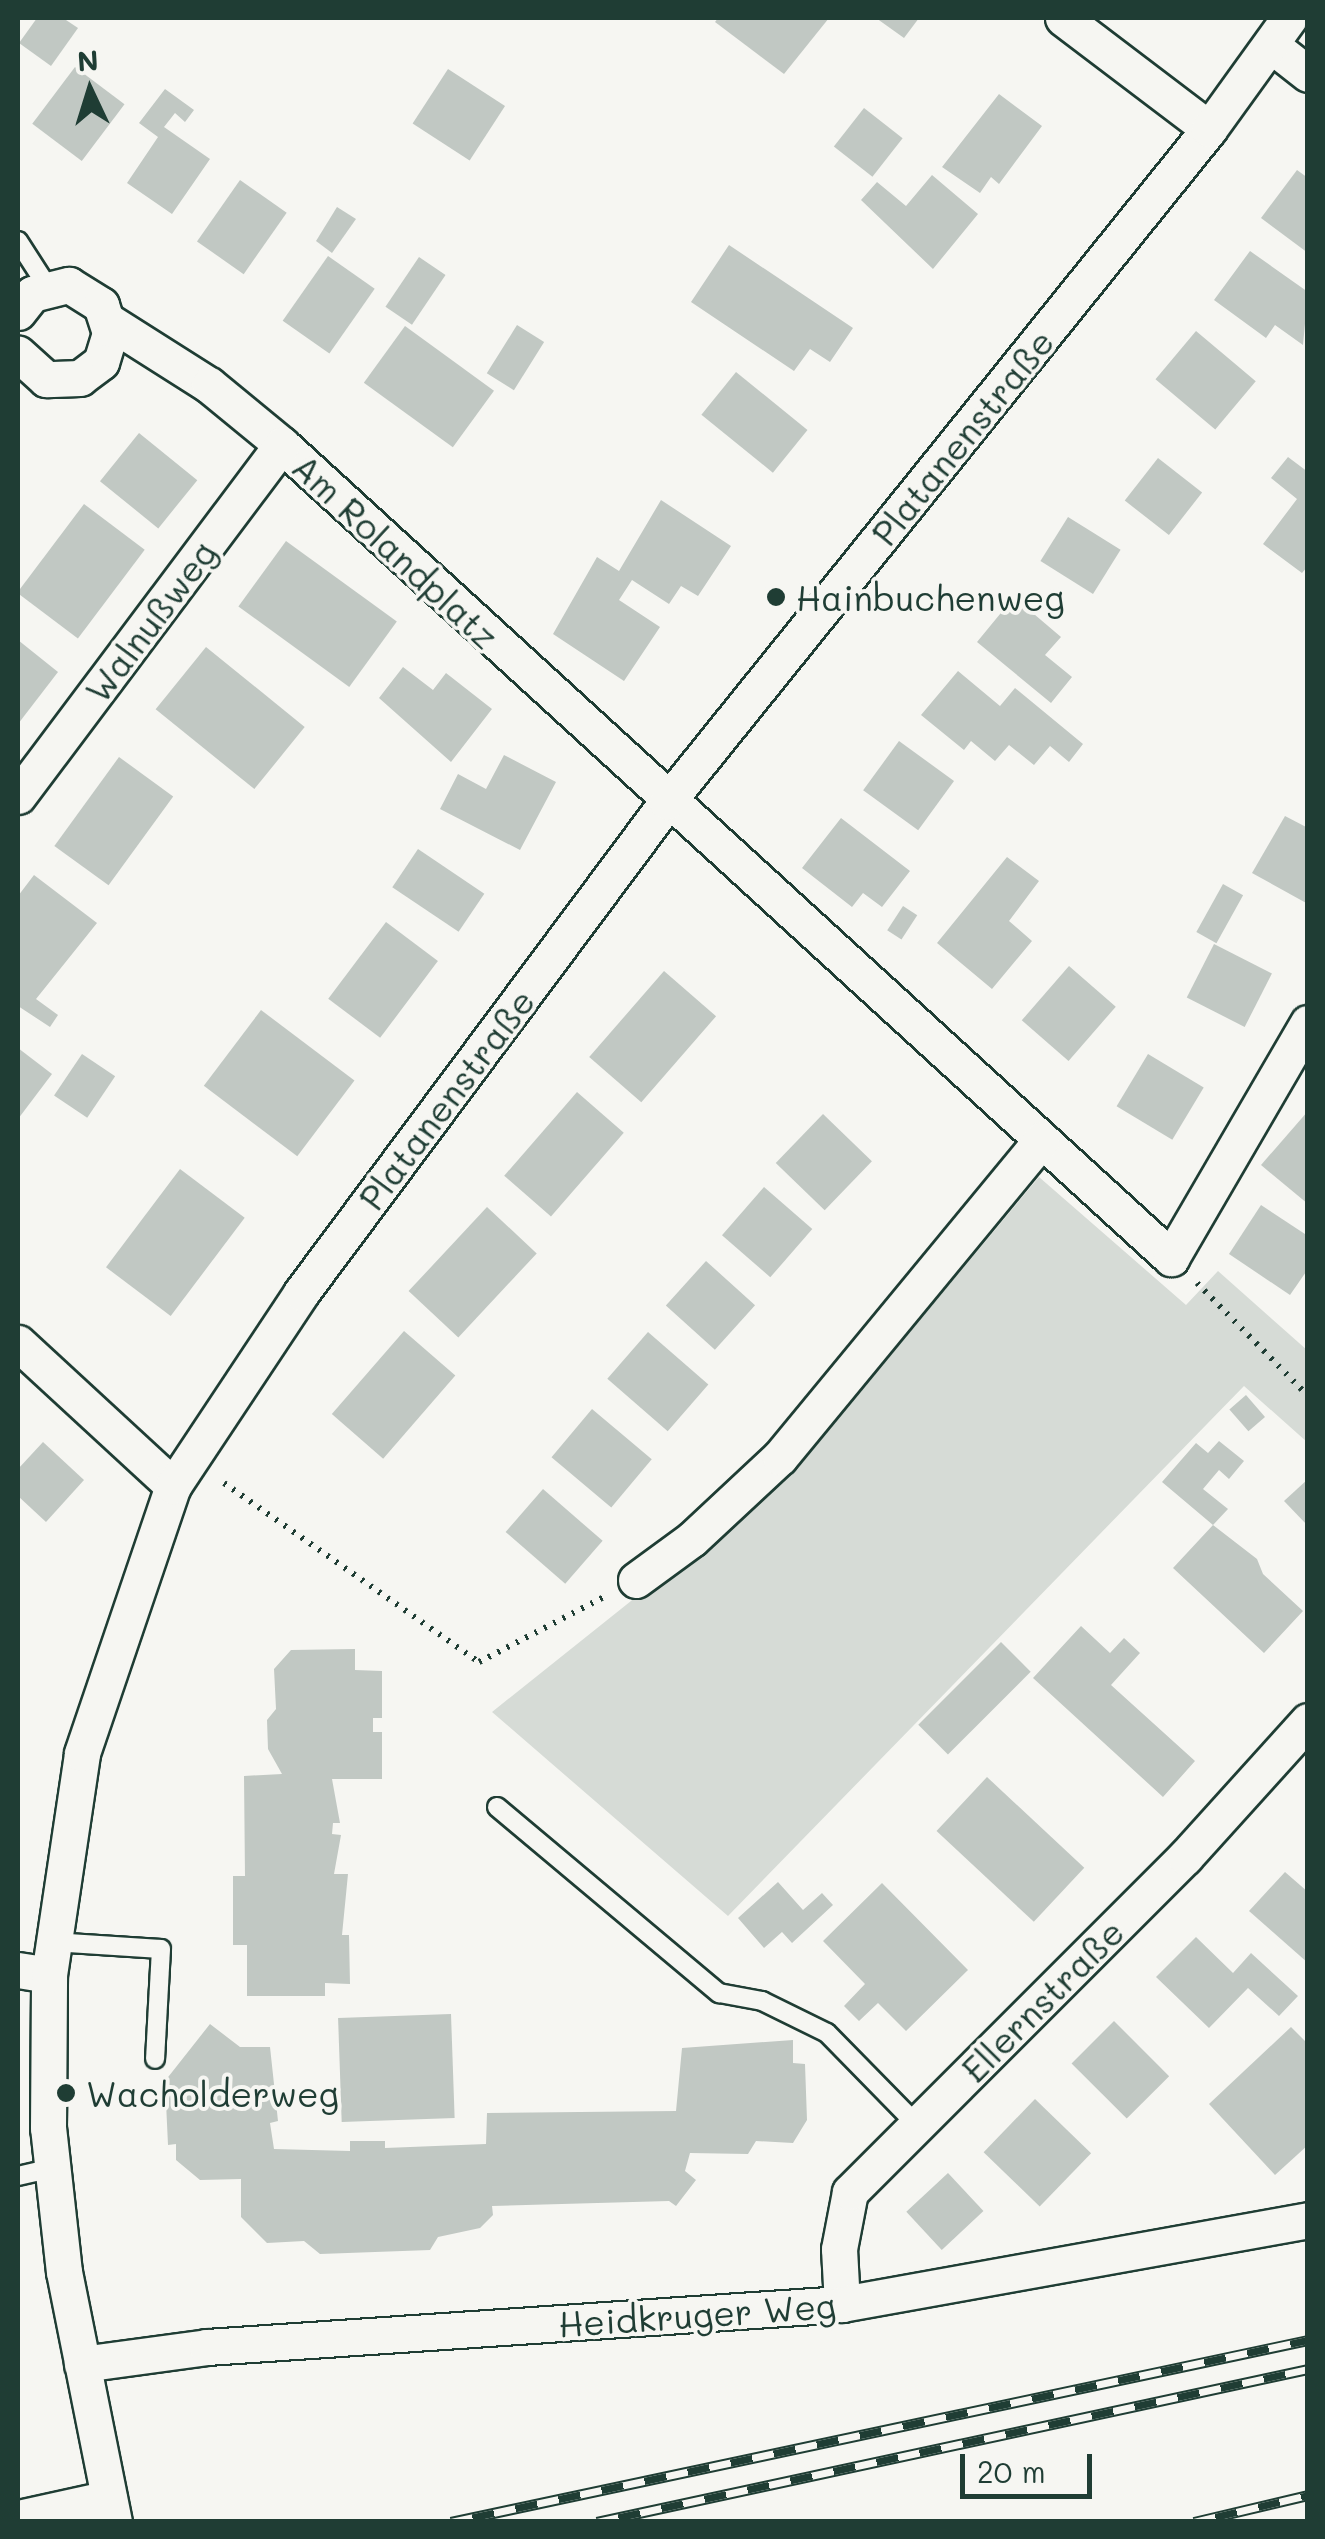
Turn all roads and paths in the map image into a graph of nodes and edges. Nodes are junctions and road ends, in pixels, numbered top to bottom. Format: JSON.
{"nodes":[{"id":1,"x":1063,"y":18,"type":"edge"},
{"id":2,"x":1280,"y":31,"type":"edge"},
{"id":3,"x":1308,"y":74,"type":"edge"},
{"id":4,"x":1209,"y":129,"type":"junction"},
{"id":5,"x":18,"y":242,"type":"edge"},
{"id":6,"x":47,"y":286,"type":"junction"},
{"id":7,"x":18,"y":312,"type":"edge"},
{"id":8,"x":108,"y":321,"type":"junction"},
{"id":9,"x":18,"y":354,"type":"edge"},
{"id":10,"x":282,"y":445,"type":"junction"},
{"id":11,"x":18,"y":796,"type":"edge"},
{"id":12,"x":667,"y":802,"type":"junction"},
{"id":13,"x":1308,"y":1023,"type":"edge"},
{"id":14,"x":1041,"y":1140,"type":"junction"},
{"id":15,"x":1171,"y":1258,"type":"junction"},
{"id":16,"x":18,"y":1343,"type":"edge"},
{"id":17,"x":1308,"y":1396,"type":"edge"},
{"id":18,"x":181,"y":1473,"type":"junction"},
{"id":19,"x":636,"y":1580,"type":"joint"},
{"id":20,"x":1308,"y":1721,"type":"edge"},
{"id":21,"x":497,"y":1806,"type":"dead end"},
{"id":22,"x":40,"y":1962,"type":"edge"},
{"id":23,"x":156,"y":2059,"type":"dead end"},
{"id":24,"x":916,"y":2125,"type":"junction"},
{"id":25,"x":52,"y":2168,"type":"junction"},
{"id":26,"x":18,"y":2176,"type":"edge"},
{"id":27,"x":1308,"y":2220,"type":"edge"},
{"id":28,"x":842,"y":2304,"type":"junction"},
{"id":29,"x":82,"y":2364,"type":"junction"},
{"id":30,"x":112,"y":2510,"type":"edge"},
{"id":31,"x":18,"y":2518,"type":"edge"}],
"edges":[{"from":1,"to":4,"type":"street"},
{"from":2,"to":3,"type":"street"},
{"from":2,"to":4,"type":"street","name":"Platanenstraße"},
{"from":4,"to":12,"type":"street","name":"Platanenstraße"},
{"from":5,"to":6,"type":"lane"},
{"from":6,"to":7,"type":"street"},
{"from":6,"to":8,"type":"street","name":"Am Rolandplatz"},
{"from":8,"to":9,"type":"street"},
{"from":8,"to":10,"type":"street","name":"Am Rolandplatz"},
{"from":10,"to":11,"type":"street","name":"Walnußweg"},
{"from":10,"to":12,"type":"street","name":"Am Rolandplatz"},
{"from":12,"to":14,"type":"street"},
{"from":12,"to":18,"type":"street","name":"Platanenstraße"},
{"from":13,"to":15,"type":"street"},
{"from":14,"to":15,"type":"street"},
{"from":14,"to":19,"type":"street"},
{"from":15,"to":17,"type":"path"},
{"from":16,"to":18,"type":"street"},
{"from":18,"to":19,"type":"path"},
{"from":18,"to":22,"type":"street","name":"Platanenstraße"},
{"from":20,"to":24,"type":"street","name":"Ellernstraße"},
{"from":21,"to":24,"type":"lane"},
{"from":22,"to":23,"type":"lane"},
{"from":22,"to":25,"type":"street","name":"Platanenstraße"},
{"from":24,"to":28,"type":"street","name":"Ellernstraße"},
{"from":25,"to":26,"type":"lane"},
{"from":25,"to":29,"type":"street","name":"Platanenstraße"},
{"from":27,"to":28,"type":"street","name":"Heidkruger Weg"},
{"from":28,"to":29,"type":"street","name":"Heidkruger Weg"},
{"from":29,"to":30,"type":"street","name":"Platanenstraße"},
{"from":30,"to":31,"type":"street"}]}
